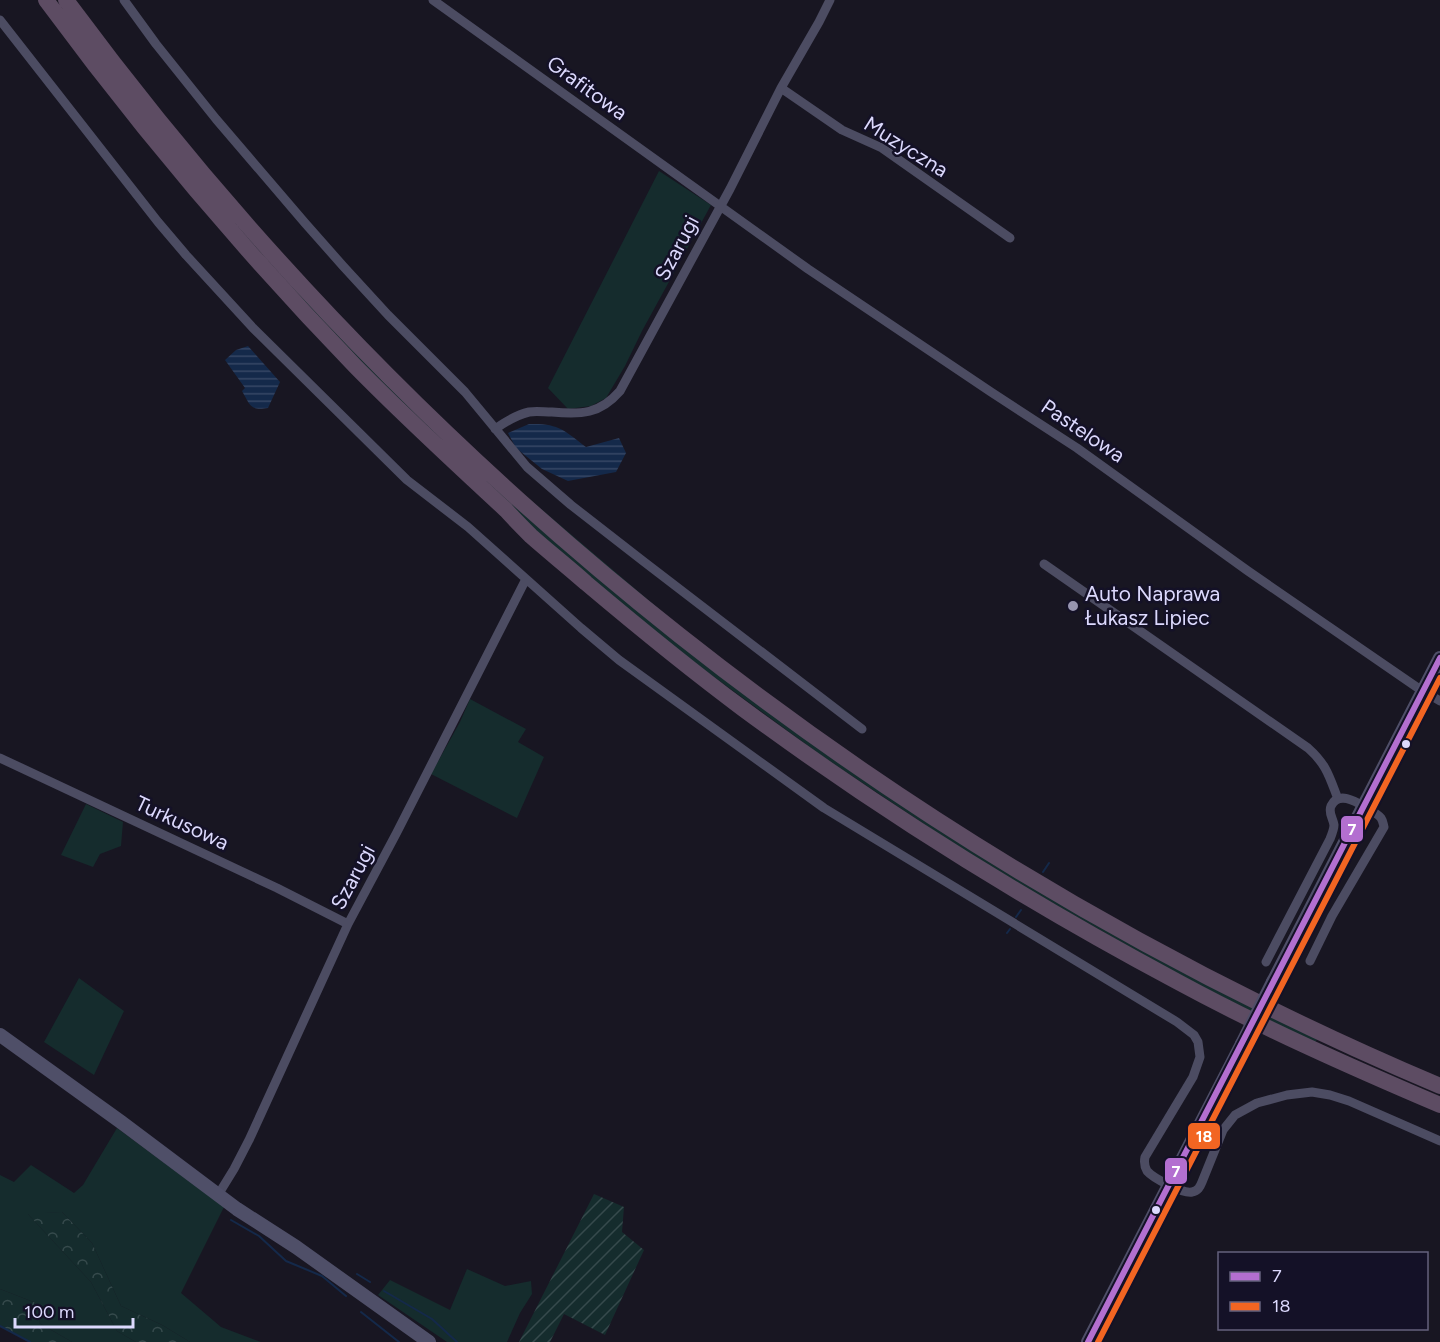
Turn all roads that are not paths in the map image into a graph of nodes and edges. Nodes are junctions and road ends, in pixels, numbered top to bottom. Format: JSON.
{"nodes":[{"id":1,"x":46,"y":0,"type":"edge"},
{"id":2,"x":66,"y":0,"type":"edge"},
{"id":3,"x":124,"y":0,"type":"edge"},
{"id":4,"x":433,"y":0,"type":"edge"},
{"id":5,"x":830,"y":0,"type":"edge"},
{"id":6,"x":0,"y":20,"type":"edge"},
{"id":7,"x":781,"y":88,"type":"junction"},
{"id":8,"x":720,"y":205,"type":"junction"},
{"id":9,"x":1010,"y":238,"type":"dead end"},
{"id":10,"x":495,"y":429,"type":"junction"},
{"id":11,"x":1044,"y":564,"type":"dead end"},
{"id":12,"x":526,"y":579,"type":"junction"},
{"id":13,"x":1440,"y":658,"type":"edge"},
{"id":14,"x":1423,"y":690,"type":"junction"},
{"id":15,"x":1440,"y":700,"type":"edge"},
{"id":16,"x":862,"y":729,"type":"dead end"},
{"id":17,"x":0,"y":758,"type":"edge"},
{"id":18,"x":1338,"y":799,"type":"junction"},
{"id":19,"x":1363,"y":806,"type":"junction"},
{"id":20,"x":348,"y":924,"type":"junction"},
{"id":21,"x":1310,"y":961,"type":"dead end"},
{"id":22,"x":1266,"y":962,"type":"dead end"},
{"id":23,"x":0,"y":1035,"type":"edge"},
{"id":24,"x":1440,"y":1086,"type":"edge"},
{"id":25,"x":1440,"y":1105,"type":"edge"},
{"id":26,"x":1440,"y":1142,"type":"edge"},
{"id":27,"x":1169,"y":1185,"type":"junction"},
{"id":28,"x":220,"y":1191,"type":"junction"},
{"id":29,"x":429,"y":1342,"type":"edge"},
{"id":30,"x":1088,"y":1342,"type":"edge"}],
"edges":[{"from":1,"to":25,"type":"highway"},
{"from":2,"to":24,"type":"highway"},
{"from":3,"to":10,"type":"street"},
{"from":4,"to":8,"type":"street","name":"Grafitowa"},
{"from":5,"to":7,"type":"street","name":"Szarugi"},
{"from":6,"to":12,"type":"street"},
{"from":7,"to":8,"type":"street","name":"Szarugi"},
{"from":7,"to":9,"type":"street","name":"Muzyczna"},
{"from":8,"to":10,"type":"street","name":"Szarugi"},
{"from":8,"to":14,"type":"street","name":"Pastelowa"},
{"from":10,"to":16,"type":"street"},
{"from":11,"to":18,"type":"street"},
{"from":12,"to":20,"type":"street","name":"Szarugi"},
{"from":12,"to":27,"type":"street"},
{"from":13,"to":14,"type":"street"},
{"from":14,"to":15,"type":"street","name":"Pastelowa"},
{"from":14,"to":19,"type":"street"},
{"from":17,"to":20,"type":"street","name":"Turkusowa"},
{"from":18,"to":19,"type":"street"},
{"from":18,"to":22,"type":"street"},
{"from":19,"to":21,"type":"street"},
{"from":19,"to":27,"type":"street","bridge":true},
{"from":20,"to":28,"type":"street","name":"Szarugi"},
{"from":23,"to":28,"type":"street"},
{"from":26,"to":27,"type":"street"},
{"from":27,"to":30,"type":"street"},
{"from":28,"to":29,"type":"street"}]}
